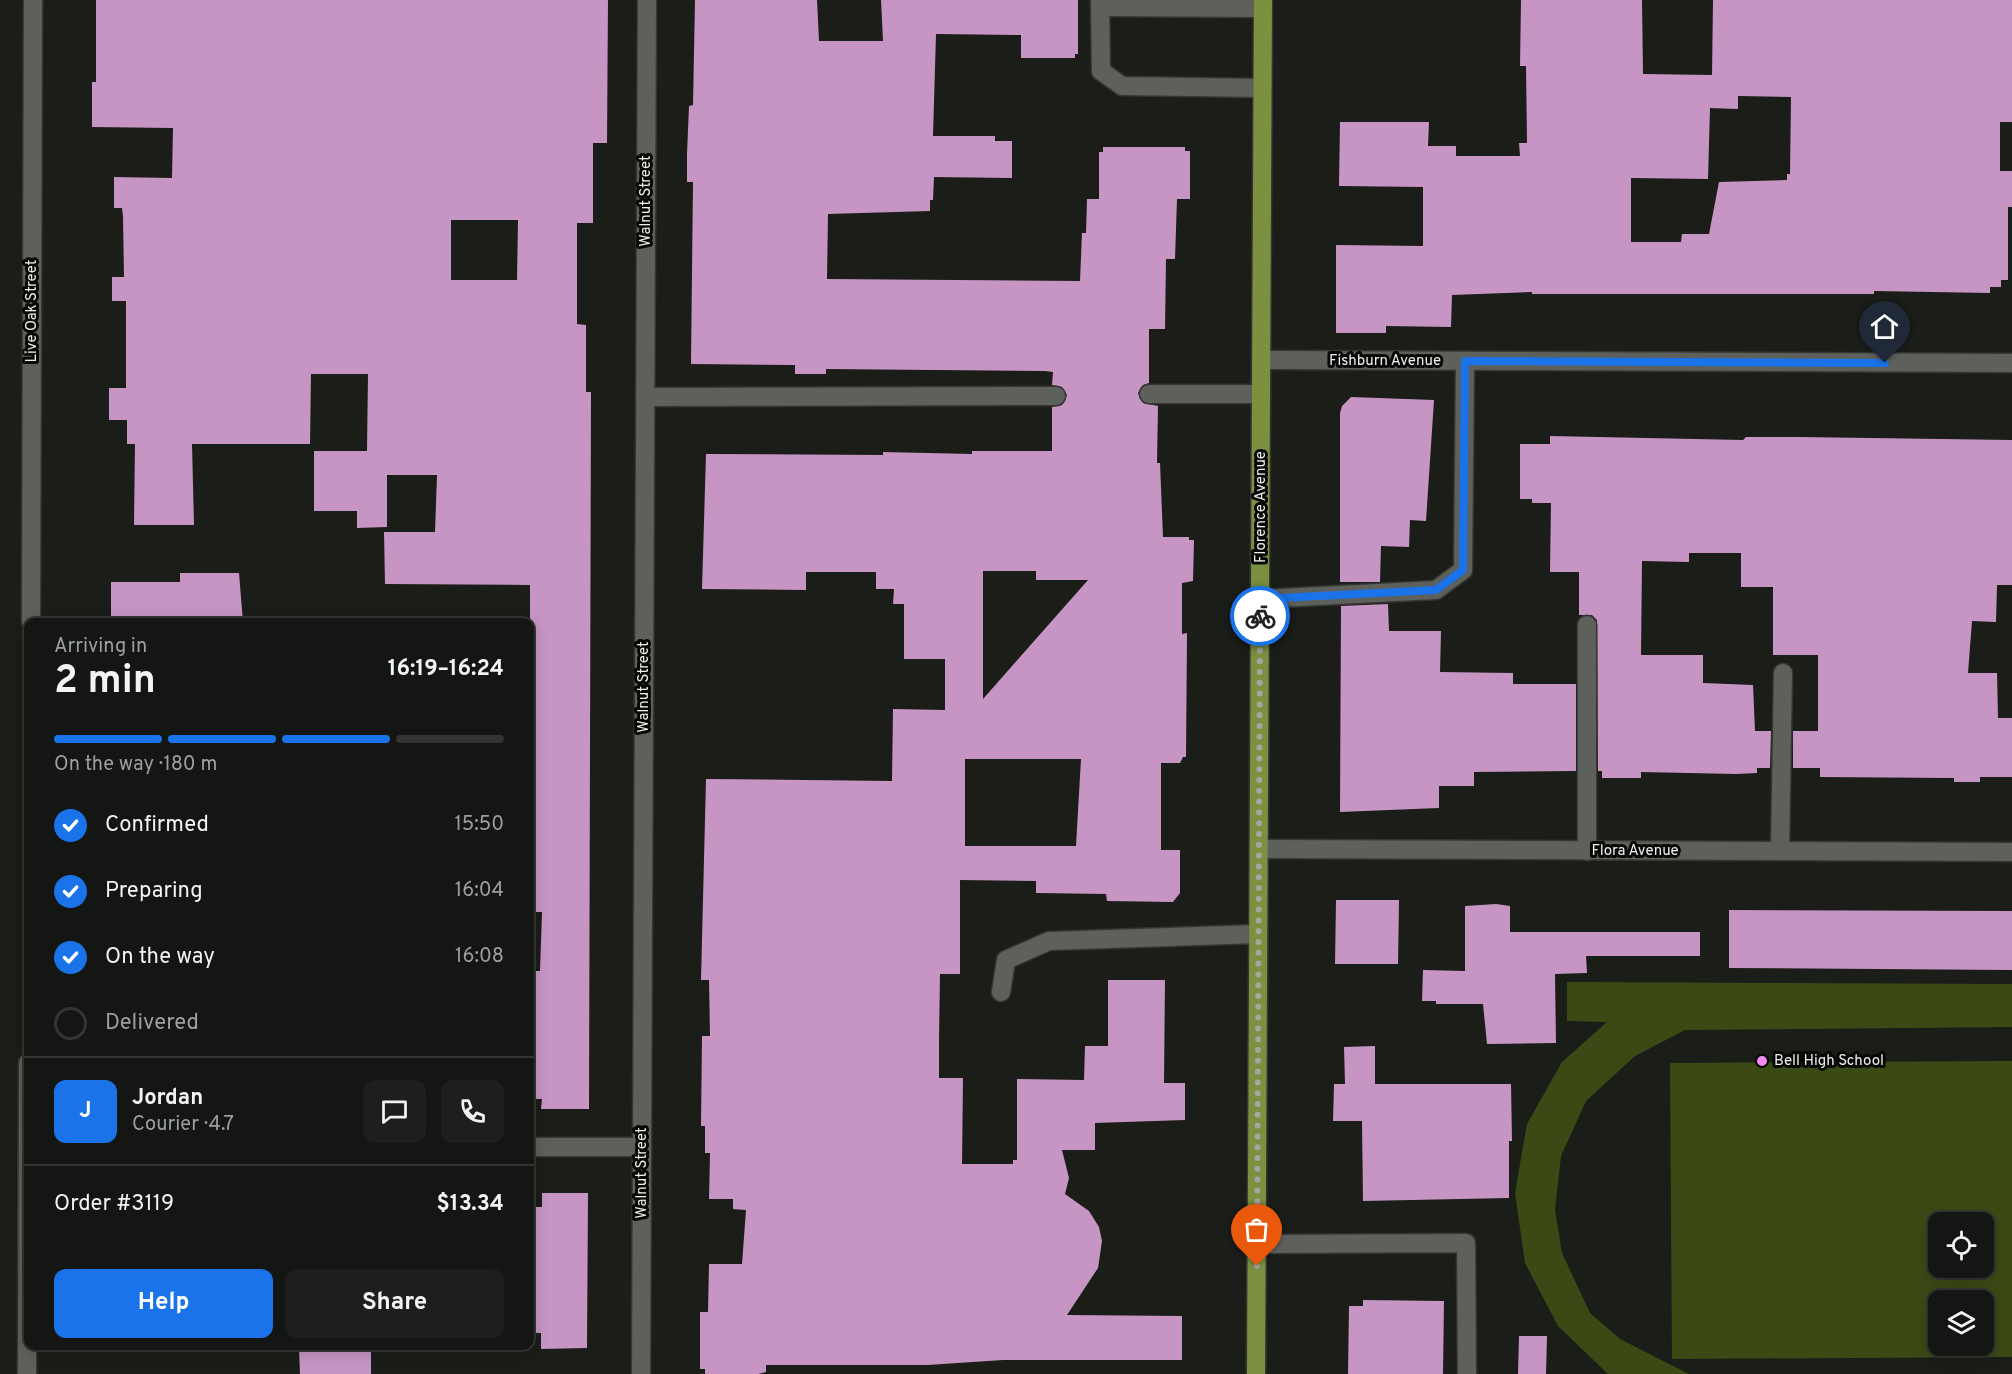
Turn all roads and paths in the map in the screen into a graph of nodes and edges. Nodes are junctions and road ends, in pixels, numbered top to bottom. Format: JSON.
{"nodes":[{"id":1,"x":33,"y":0,"type":"edge"},
{"id":2,"x":647,"y":0,"type":"edge"},
{"id":3,"x":1100,"y":4,"type":"edge"},
{"id":4,"x":1263,"y":4,"type":"edge"},
{"id":5,"x":1262,"y":88,"type":"junction"},
{"id":6,"x":1261,"y":360,"type":"junction"},
{"id":7,"x":1465,"y":361,"type":"junction"},
{"id":8,"x":2012,"y":363,"type":"edge"},
{"id":9,"x":1149,"y":394,"type":"dead end"},
{"id":10,"x":1261,"y":394,"type":"junction"},
{"id":11,"x":1056,"y":396,"type":"dead end"},
{"id":12,"x":645,"y":398,"type":"junction"},
{"id":13,"x":1260,"y":599,"type":"junction"},
{"id":14,"x":31,"y":618,"type":"edge"},
{"id":15,"x":1587,"y":625,"type":"dead end"},
{"id":16,"x":1783,"y":674,"type":"dead end"},
{"id":17,"x":1259,"y":849,"type":"junction"},
{"id":18,"x":1587,"y":851,"type":"junction"},
{"id":19,"x":1780,"y":851,"type":"junction"},
{"id":20,"x":2012,"y":852,"type":"edge"},
{"id":21,"x":1258,"y":934,"type":"junction"},
{"id":22,"x":1001,"y":992,"type":"dead end"},
{"id":23,"x":534,"y":1147,"type":"edge"},
{"id":24,"x":642,"y":1147,"type":"junction"},
{"id":25,"x":1257,"y":1244,"type":"junction"},
{"id":26,"x":27,"y":1350,"type":"edge"},
{"id":27,"x":27,"y":1374,"type":"edge"},
{"id":28,"x":641,"y":1374,"type":"edge"},
{"id":29,"x":1256,"y":1374,"type":"edge"},
{"id":30,"x":1467,"y":1374,"type":"edge"}],
"edges":[{"from":1,"to":14,"type":"street","name":"Live Oak Street"},
{"from":2,"to":12,"type":"street","name":"Walnut Street"},
{"from":3,"to":4,"type":"street"},
{"from":3,"to":5,"type":"street"},
{"from":4,"to":5,"type":"main road","name":"Florence Avenue"},
{"from":5,"to":6,"type":"main road","name":"Florence Avenue"},
{"from":6,"to":7,"type":"street","name":"Fishburn Avenue"},
{"from":6,"to":10,"type":"main road","name":"Florence Avenue"},
{"from":7,"to":8,"type":"street","name":"Fishburn Avenue"},
{"from":7,"to":13,"type":"street"},
{"from":9,"to":10,"type":"street"},
{"from":10,"to":13,"type":"main road","name":"Florence Avenue"},
{"from":11,"to":12,"type":"street"},
{"from":12,"to":24,"type":"street","name":"Walnut Street"},
{"from":13,"to":17,"type":"main road","name":"Florence Avenue"},
{"from":15,"to":18,"type":"street"},
{"from":16,"to":19,"type":"street"},
{"from":17,"to":18,"type":"street","name":"Flora Avenue"},
{"from":17,"to":21,"type":"main road","name":"Florence Avenue"},
{"from":18,"to":19,"type":"street","name":"Flora Avenue"},
{"from":19,"to":20,"type":"street","name":"Flora Avenue"},
{"from":21,"to":22,"type":"street"},
{"from":21,"to":25,"type":"main road","name":"Florence Avenue"},
{"from":23,"to":24,"type":"street"},
{"from":24,"to":28,"type":"street","name":"Walnut Street"},
{"from":25,"to":29,"type":"main road","name":"Florence Avenue"},
{"from":25,"to":30,"type":"street"},
{"from":26,"to":27,"type":"street"}]}
